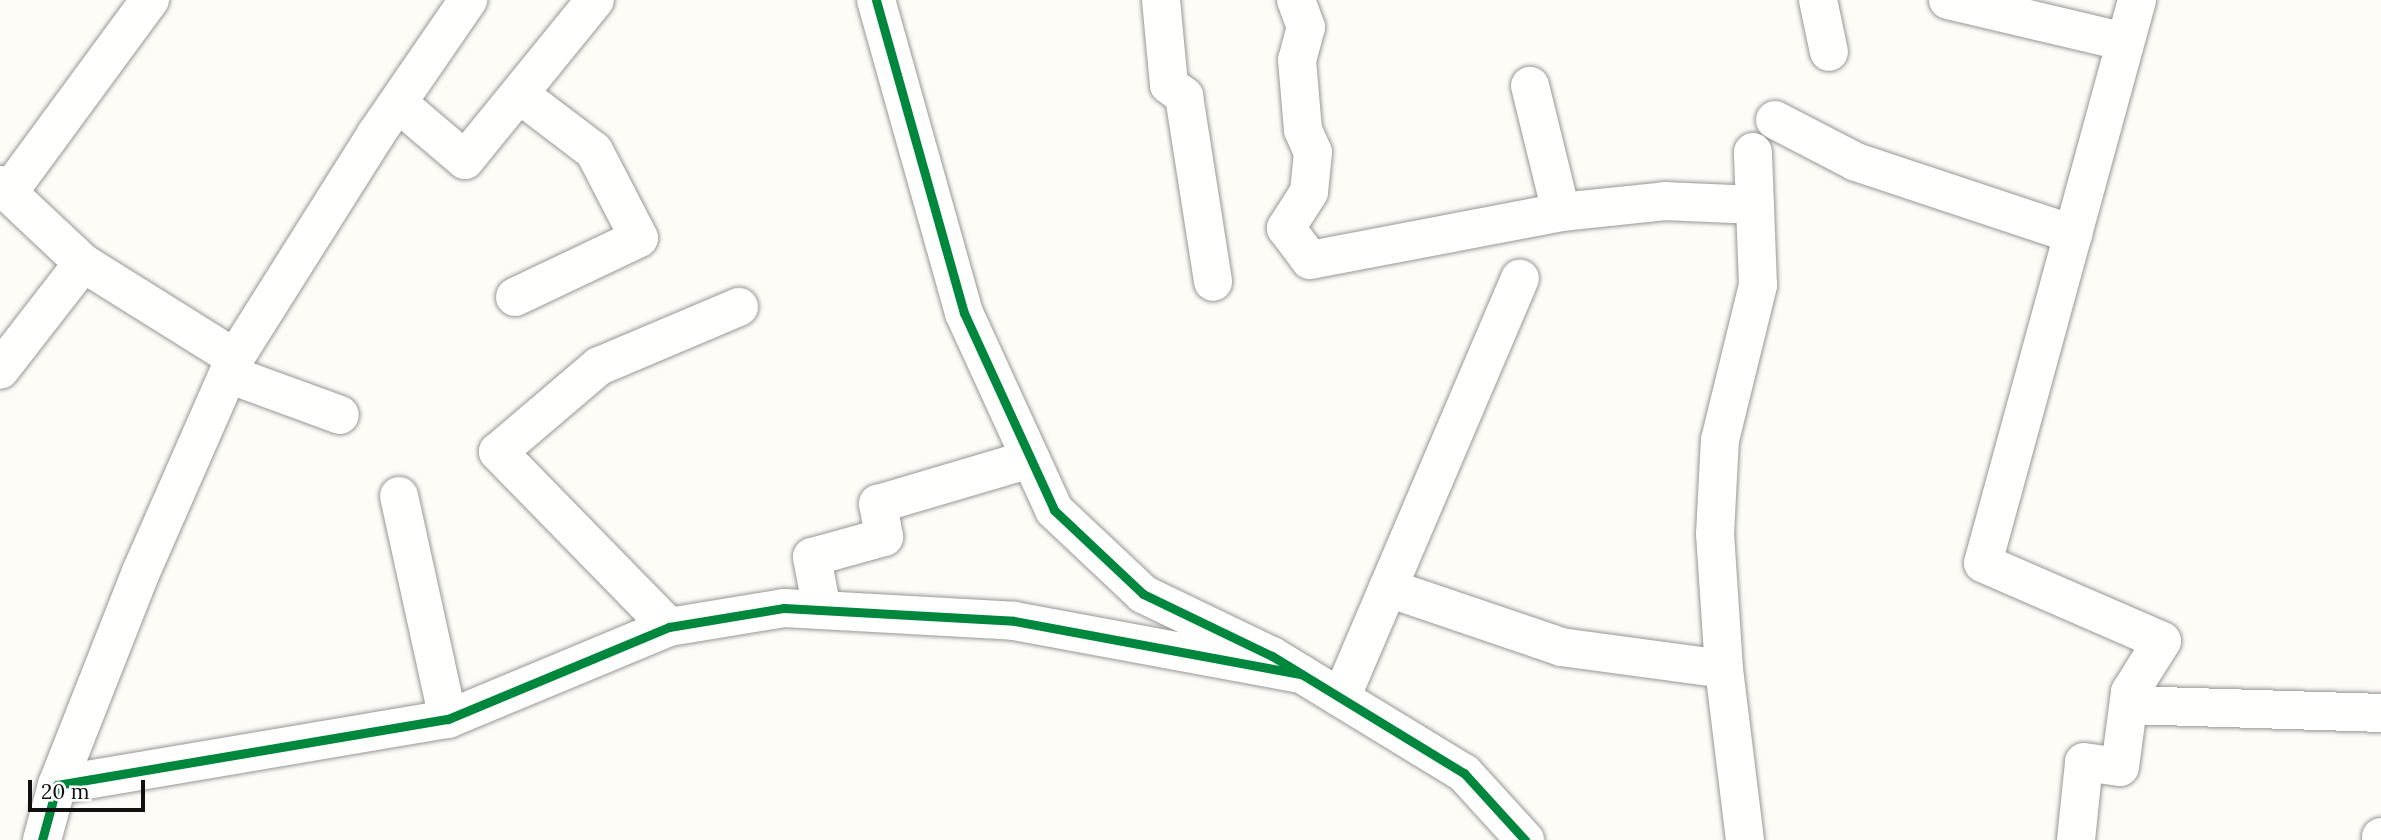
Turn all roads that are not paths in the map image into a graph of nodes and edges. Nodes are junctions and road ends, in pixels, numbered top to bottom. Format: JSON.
{"nodes":[{"id":1,"x":149,"y":0,"type":"edge"},
{"id":2,"x":468,"y":0,"type":"edge"},
{"id":3,"x":595,"y":0,"type":"edge"},
{"id":4,"x":876,"y":0,"type":"edge"},
{"id":5,"x":1161,"y":0,"type":"edge"},
{"id":6,"x":1296,"y":0,"type":"edge"},
{"id":7,"x":1818,"y":0,"type":"edge"},
{"id":8,"x":1948,"y":0,"type":"edge"},
{"id":9,"x":2137,"y":0,"type":"edge"},
{"id":10,"x":2125,"y":42,"type":"junction"},
{"id":11,"x":1829,"y":52,"type":"dead end"},
{"id":12,"x":1530,"y":86,"type":"dead end"},
{"id":13,"x":519,"y":94,"type":"junction"},
{"id":14,"x":398,"y":103,"type":"junction"},
{"id":15,"x":1775,"y":120,"type":"dead end"},
{"id":16,"x":1753,"y":152,"type":"dead end"},
{"id":17,"x":4,"y":190,"type":"edge"},
{"id":18,"x":1755,"y":205,"type":"junction"},
{"id":19,"x":1561,"y":212,"type":"junction"},
{"id":20,"x":2073,"y":234,"type":"junction"},
{"id":21,"x":83,"y":263,"type":"junction"},
{"id":22,"x":1520,"y":279,"type":"dead end"},
{"id":23,"x":1213,"y":282,"type":"dead end"},
{"id":24,"x":515,"y":297,"type":"dead end"},
{"id":25,"x":739,"y":307,"type":"dead end"},
{"id":26,"x":231,"y":366,"type":"junction"},
{"id":27,"x":0,"y":370,"type":"edge"},
{"id":28,"x":340,"y":415,"type":"dead end"},
{"id":29,"x":1030,"y":459,"type":"junction"},
{"id":30,"x":399,"y":496,"type":"dead end"},
{"id":31,"x":1388,"y":588,"type":"junction"},
{"id":32,"x":822,"y":610,"type":"junction"},
{"id":33,"x":670,"y":627,"type":"junction"},
{"id":34,"x":1724,"y":669,"type":"junction"},
{"id":35,"x":1301,"y":674,"type":"junction"},
{"id":36,"x":1341,"y":698,"type":"junction"},
{"id":37,"x":2129,"y":705,"type":"junction"},
{"id":38,"x":2381,"y":713,"type":"edge"},
{"id":39,"x":448,"y":719,"type":"junction"},
{"id":40,"x":57,"y":785,"type":"junction"},
{"id":41,"x":42,"y":840,"type":"edge"},
{"id":42,"x":1525,"y":840,"type":"edge"},
{"id":43,"x":1745,"y":840,"type":"edge"},
{"id":44,"x":2077,"y":840,"type":"edge"}],
"edges":[{"from":1,"to":17,"type":"street"},
{"from":2,"to":14,"type":"street"},
{"from":3,"to":13,"type":"street"},
{"from":4,"to":29,"type":"street"},
{"from":5,"to":23,"type":"street"},
{"from":6,"to":19,"type":"street"},
{"from":7,"to":11,"type":"street"},
{"from":8,"to":10,"type":"street"},
{"from":9,"to":10,"type":"street"},
{"from":10,"to":20,"type":"street"},
{"from":12,"to":19,"type":"street"},
{"from":13,"to":14,"type":"street"},
{"from":13,"to":24,"type":"street"},
{"from":14,"to":26,"type":"street"},
{"from":15,"to":20,"type":"street"},
{"from":16,"to":18,"type":"street"},
{"from":17,"to":21,"type":"street"},
{"from":18,"to":19,"type":"street"},
{"from":18,"to":34,"type":"street"},
{"from":20,"to":37,"type":"street"},
{"from":21,"to":26,"type":"street"},
{"from":21,"to":27,"type":"street"},
{"from":22,"to":31,"type":"street"},
{"from":25,"to":33,"type":"street"},
{"from":26,"to":28,"type":"street"},
{"from":26,"to":40,"type":"street"},
{"from":29,"to":32,"type":"street"},
{"from":29,"to":35,"type":"street"},
{"from":30,"to":39,"type":"street"},
{"from":31,"to":34,"type":"street"},
{"from":31,"to":36,"type":"street"},
{"from":32,"to":33,"type":"street"},
{"from":32,"to":35,"type":"street"},
{"from":33,"to":39,"type":"street"},
{"from":34,"to":43,"type":"street"},
{"from":35,"to":36,"type":"street"},
{"from":36,"to":42,"type":"street"},
{"from":37,"to":38,"type":"street"},
{"from":37,"to":44,"type":"street"},
{"from":39,"to":40,"type":"street"},
{"from":40,"to":41,"type":"street"}]}
